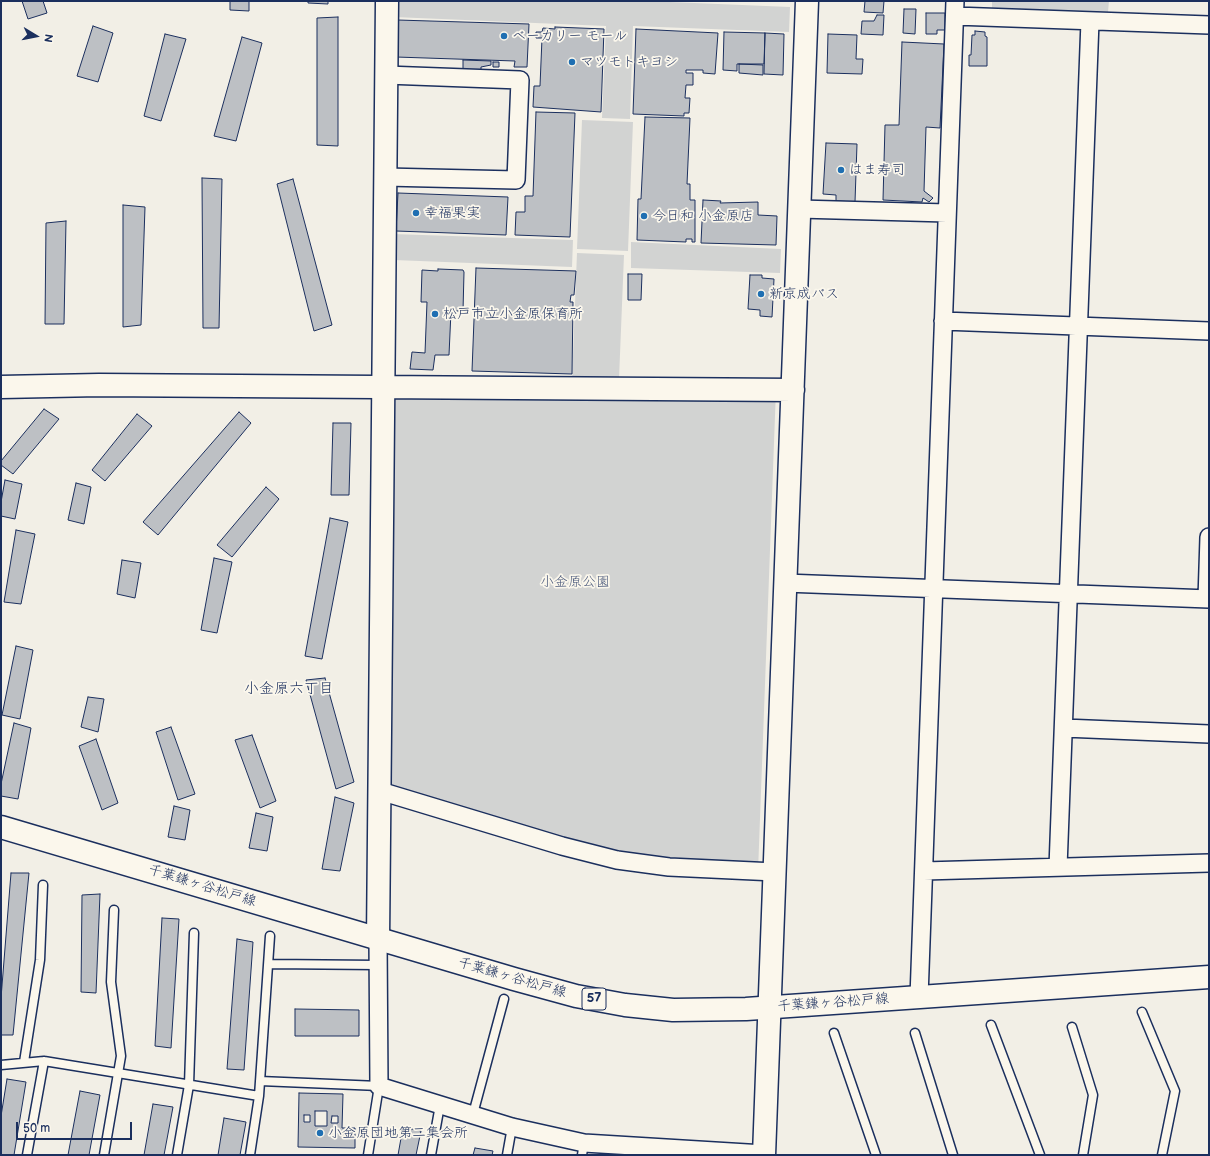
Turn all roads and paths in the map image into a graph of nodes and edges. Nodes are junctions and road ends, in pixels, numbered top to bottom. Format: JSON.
{"nodes":[{"id":1,"x":386,"y":1,"type":"edge"},
{"id":2,"x":807,"y":1,"type":"edge"},
{"id":3,"x":955,"y":9,"type":"edge"},
{"id":4,"x":1090,"y":21,"type":"junction"},
{"id":5,"x":1209,"y":26,"type":"edge"},
{"id":6,"x":386,"y":75,"type":"junction"},
{"id":7,"x":385,"y":177,"type":"junction"},
{"id":8,"x":799,"y":209,"type":"junction"},
{"id":9,"x":947,"y":214,"type":"junction"},
{"id":10,"x":943,"y":321,"type":"junction"},
{"id":11,"x":1078,"y":326,"type":"junction"},
{"id":12,"x":1209,"y":331,"type":"edge"},
{"id":13,"x":1,"y":387,"type":"edge"},
{"id":14,"x":383,"y":387,"type":"junction"},
{"id":15,"x":793,"y":390,"type":"junction"},
{"id":16,"x":1209,"y":536,"type":"edge"},
{"id":17,"x":785,"y":583,"type":"junction"},
{"id":18,"x":934,"y":590,"type":"junction"},
{"id":19,"x":1068,"y":594,"type":"junction"},
{"id":20,"x":1208,"y":599,"type":"edge"},
{"id":21,"x":1064,"y":728,"type":"junction"},
{"id":22,"x":1209,"y":734,"type":"edge"},
{"id":23,"x":380,"y":791,"type":"junction"},
{"id":24,"x":1,"y":827,"type":"edge"},
{"id":25,"x":1209,"y":863,"type":"edge"},
{"id":26,"x":1058,"y":866,"type":"junction"},
{"id":27,"x":924,"y":871,"type":"junction"},
{"id":28,"x":775,"y":872,"type":"junction"},
{"id":29,"x":43,"y":885,"type":"dead end"},
{"id":30,"x":114,"y":910,"type":"dead end"},
{"id":31,"x":194,"y":933,"type":"dead end"},
{"id":32,"x":270,"y":936,"type":"dead end"},
{"id":33,"x":378,"y":940,"type":"junction"},
{"id":34,"x":269,"y":964,"type":"junction"},
{"id":35,"x":378,"y":965,"type":"junction"},
{"id":36,"x":1209,"y":977,"type":"edge"},
{"id":37,"x":918,"y":997,"type":"junction"},
{"id":38,"x":504,"y":999,"type":"dead end"},
{"id":39,"x":770,"y":1007,"type":"junction"},
{"id":40,"x":1142,"y":1012,"type":"dead end"},
{"id":41,"x":991,"y":1025,"type":"dead end"},
{"id":42,"x":1072,"y":1027,"type":"dead end"},
{"id":43,"x":834,"y":1033,"type":"dead end"},
{"id":44,"x":915,"y":1033,"type":"dead end"},
{"id":45,"x":44,"y":1061,"type":"junction"},
{"id":46,"x":24,"y":1062,"type":"junction"},
{"id":47,"x":1,"y":1065,"type":"edge"},
{"id":48,"x":119,"y":1072,"type":"junction"},
{"id":49,"x":260,"y":1081,"type":"junction"},
{"id":50,"x":189,"y":1085,"type":"junction"},
{"id":51,"x":378,"y":1086,"type":"junction"},
{"id":52,"x":259,"y":1096,"type":"junction"},
{"id":53,"x":440,"y":1105,"type":"junction"},
{"id":54,"x":473,"y":1114,"type":"junction"},
{"id":55,"x":512,"y":1127,"type":"junction"},
{"id":56,"x":583,"y":1149,"type":"edge"},
{"id":57,"x":657,"y":1152,"type":"edge"},
{"id":58,"x":732,"y":1153,"type":"edge"},
{"id":59,"x":27,"y":1155,"type":"edge"},
{"id":60,"x":104,"y":1155,"type":"edge"},
{"id":61,"x":177,"y":1155,"type":"edge"},
{"id":62,"x":250,"y":1155,"type":"edge"},
{"id":63,"x":368,"y":1155,"type":"edge"},
{"id":64,"x":431,"y":1155,"type":"edge"},
{"id":65,"x":507,"y":1155,"type":"edge"},
{"id":66,"x":764,"y":1155,"type":"edge"},
{"id":67,"x":876,"y":1155,"type":"edge"},
{"id":68,"x":953,"y":1155,"type":"edge"},
{"id":69,"x":1040,"y":1155,"type":"edge"},
{"id":70,"x":1082,"y":1155,"type":"edge"},
{"id":71,"x":1162,"y":1155,"type":"edge"}],
"edges":[{"from":1,"to":6,"type":"street"},
{"from":2,"to":8,"type":"street"},
{"from":3,"to":4,"type":"street"},
{"from":3,"to":9,"type":"street"},
{"from":4,"to":5,"type":"street"},
{"from":4,"to":11,"type":"street"},
{"from":6,"to":7,"type":"street"},
{"from":6,"to":7,"type":"street"},
{"from":7,"to":14,"type":"street"},
{"from":8,"to":9,"type":"street"},
{"from":8,"to":15,"type":"street"},
{"from":9,"to":10,"type":"street"},
{"from":10,"to":11,"type":"street"},
{"from":10,"to":18,"type":"street"},
{"from":11,"to":12,"type":"street"},
{"from":11,"to":19,"type":"street"},
{"from":13,"to":14,"type":"street"},
{"from":14,"to":15,"type":"street"},
{"from":14,"to":23,"type":"street"},
{"from":15,"to":17,"type":"street"},
{"from":16,"to":20,"type":"street"},
{"from":17,"to":18,"type":"street"},
{"from":17,"to":28,"type":"street"},
{"from":18,"to":19,"type":"street"},
{"from":18,"to":27,"type":"street"},
{"from":19,"to":20,"type":"street"},
{"from":19,"to":21,"type":"street"},
{"from":21,"to":22,"type":"street"},
{"from":21,"to":26,"type":"street"},
{"from":23,"to":28,"type":"street"},
{"from":23,"to":33,"type":"street"},
{"from":24,"to":33,"type":"street","name":"千葉鎌ヶ谷松戸線","number":"57"},
{"from":25,"to":26,"type":"street"},
{"from":26,"to":27,"type":"street"},
{"from":27,"to":37,"type":"street"},
{"from":28,"to":39,"type":"street"},
{"from":29,"to":46,"type":"lane"},
{"from":30,"to":48,"type":"lane"},
{"from":31,"to":50,"type":"lane"},
{"from":32,"to":34,"type":"lane"},
{"from":33,"to":35,"type":"street"},
{"from":33,"to":39,"type":"street","name":"千葉鎌ヶ谷松戸線","number":"57"},
{"from":34,"to":35,"type":"lane"},
{"from":34,"to":49,"type":"lane"},
{"from":35,"to":51,"type":"street"},
{"from":36,"to":37,"type":"street","name":"千葉鎌ヶ谷松戸線","number":"57"},
{"from":37,"to":39,"type":"street","name":"千葉鎌ヶ谷松戸線","number":"57"},
{"from":38,"to":54,"type":"lane"},
{"from":39,"to":66,"type":"street"},
{"from":40,"to":71,"type":"lane"},
{"from":41,"to":69,"type":"lane"},
{"from":42,"to":70,"type":"lane"},
{"from":43,"to":67,"type":"lane"},
{"from":44,"to":68,"type":"lane"},
{"from":45,"to":46,"type":"lane"},
{"from":45,"to":48,"type":"lane"},
{"from":45,"to":59,"type":"lane"},
{"from":46,"to":47,"type":"lane"},
{"from":48,"to":50,"type":"lane"},
{"from":48,"to":60,"type":"lane"},
{"from":49,"to":51,"type":"lane"},
{"from":49,"to":52,"type":"lane"},
{"from":50,"to":52,"type":"lane"},
{"from":50,"to":61,"type":"lane"},
{"from":51,"to":53,"type":"street"},
{"from":51,"to":63,"type":"lane"},
{"from":52,"to":62,"type":"lane"},
{"from":53,"to":54,"type":"street"},
{"from":53,"to":64,"type":"lane"},
{"from":54,"to":55,"type":"street"},
{"from":55,"to":56,"type":"street"},
{"from":55,"to":65,"type":"lane"},
{"from":56,"to":57,"type":"street"},
{"from":57,"to":58,"type":"street"},
{"from":58,"to":66,"type":"street"}]}
